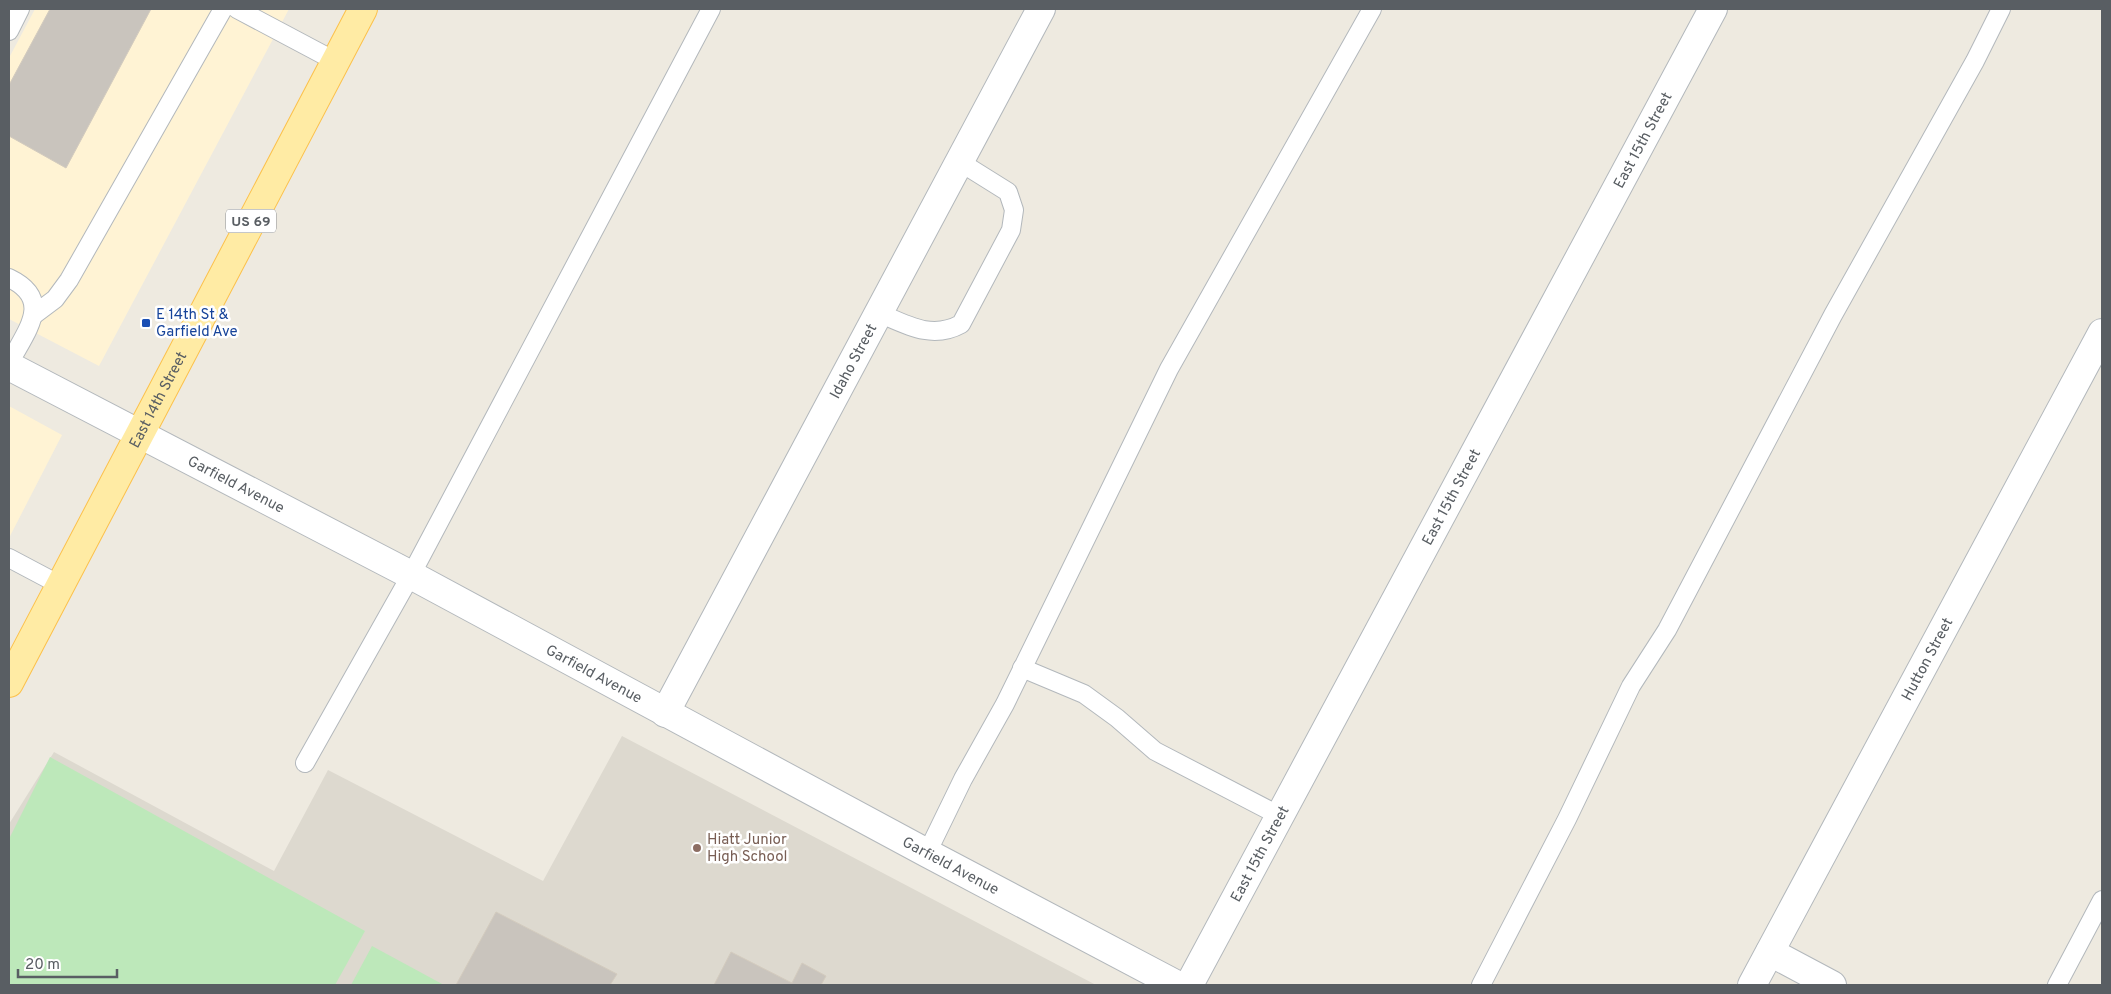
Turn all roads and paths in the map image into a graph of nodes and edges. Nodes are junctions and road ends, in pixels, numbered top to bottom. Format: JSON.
{"nodes":[{"id":1,"x":20,"y":9,"type":"edge"},
{"id":2,"x":223,"y":9,"type":"edge"},
{"id":3,"x":237,"y":9,"type":"edge"},
{"id":4,"x":362,"y":9,"type":"edge"},
{"id":5,"x":711,"y":9,"type":"edge"},
{"id":6,"x":1042,"y":9,"type":"edge"},
{"id":7,"x":1372,"y":9,"type":"edge"},
{"id":8,"x":1713,"y":9,"type":"edge"},
{"id":9,"x":2001,"y":9,"type":"edge"},
{"id":10,"x":9,"y":31,"type":"edge"},
{"id":11,"x":335,"y":61,"type":"junction"},
{"id":12,"x":960,"y":162,"type":"junction"},
{"id":13,"x":9,"y":278,"type":"edge"},
{"id":14,"x":879,"y":313,"type":"junction"},
{"id":15,"x":35,"y":314,"type":"junction"},
{"id":16,"x":2102,"y":333,"type":"edge"},
{"id":17,"x":9,"y":365,"type":"edge"},
{"id":18,"x":140,"y":433,"type":"junction"},
{"id":19,"x":9,"y":558,"type":"edge"},
{"id":20,"x":411,"y":575,"type":"junction"},
{"id":21,"x":60,"y":585,"type":"junction"},
{"id":22,"x":1022,"y":668,"type":"junction"},
{"id":23,"x":9,"y":683,"type":"edge"},
{"id":24,"x":665,"y":713,"type":"junction"},
{"id":25,"x":305,"y":763,"type":"dead end"},
{"id":26,"x":1280,"y":816,"type":"junction"},
{"id":27,"x":927,"y":854,"type":"junction"},
{"id":28,"x":2102,"y":900,"type":"edge"},
{"id":29,"x":1770,"y":952,"type":"junction"},
{"id":30,"x":1177,"y":985,"type":"edge"},
{"id":31,"x":1189,"y":985,"type":"edge"},
{"id":32,"x":1482,"y":985,"type":"edge"},
{"id":33,"x":1752,"y":985,"type":"edge"},
{"id":34,"x":1832,"y":985,"type":"edge"},
{"id":35,"x":2058,"y":985,"type":"edge"}],
"edges":[{"from":1,"to":10,"type":"lane"},
{"from":2,"to":15,"type":"lane"},
{"from":3,"to":11,"type":"lane"},
{"from":4,"to":11,"type":"main road","name":"East 14th Street","number":"US 69"},
{"from":5,"to":20,"type":"lane"},
{"from":6,"to":12,"type":"street","name":"Idaho Street"},
{"from":7,"to":22,"type":"lane"},
{"from":8,"to":26,"type":"street","name":"East 15th Street"},
{"from":9,"to":32,"type":"lane"},
{"from":11,"to":18,"type":"main road","name":"East 14th Street","number":"US 69"},
{"from":12,"to":14,"type":"street","name":"Idaho Street"},
{"from":12,"to":14,"type":"lane"},
{"from":13,"to":15,"type":"lane"},
{"from":14,"to":24,"type":"street","name":"Idaho Street"},
{"from":15,"to":17,"type":"lane"},
{"from":16,"to":29,"type":"street","name":"Hutton Street"},
{"from":17,"to":18,"type":"street","name":"Garfield Avenue"},
{"from":18,"to":20,"type":"street","name":"Garfield Avenue"},
{"from":18,"to":21,"type":"main road","name":"East 14th Street","number":"US 69"},
{"from":19,"to":21,"type":"lane"},
{"from":20,"to":24,"type":"street","name":"Garfield Avenue"},
{"from":20,"to":25,"type":"lane"},
{"from":21,"to":23,"type":"main road","name":"East 14th Street","number":"US 69"},
{"from":22,"to":26,"type":"lane"},
{"from":22,"to":27,"type":"lane"},
{"from":24,"to":27,"type":"street","name":"Garfield Avenue"},
{"from":26,"to":31,"type":"street","name":"East 15th Street"},
{"from":27,"to":30,"type":"street","name":"Garfield Avenue"},
{"from":28,"to":35,"type":"lane"},
{"from":29,"to":33,"type":"street","name":"Hutton Street"},
{"from":29,"to":34,"type":"street"}]}
